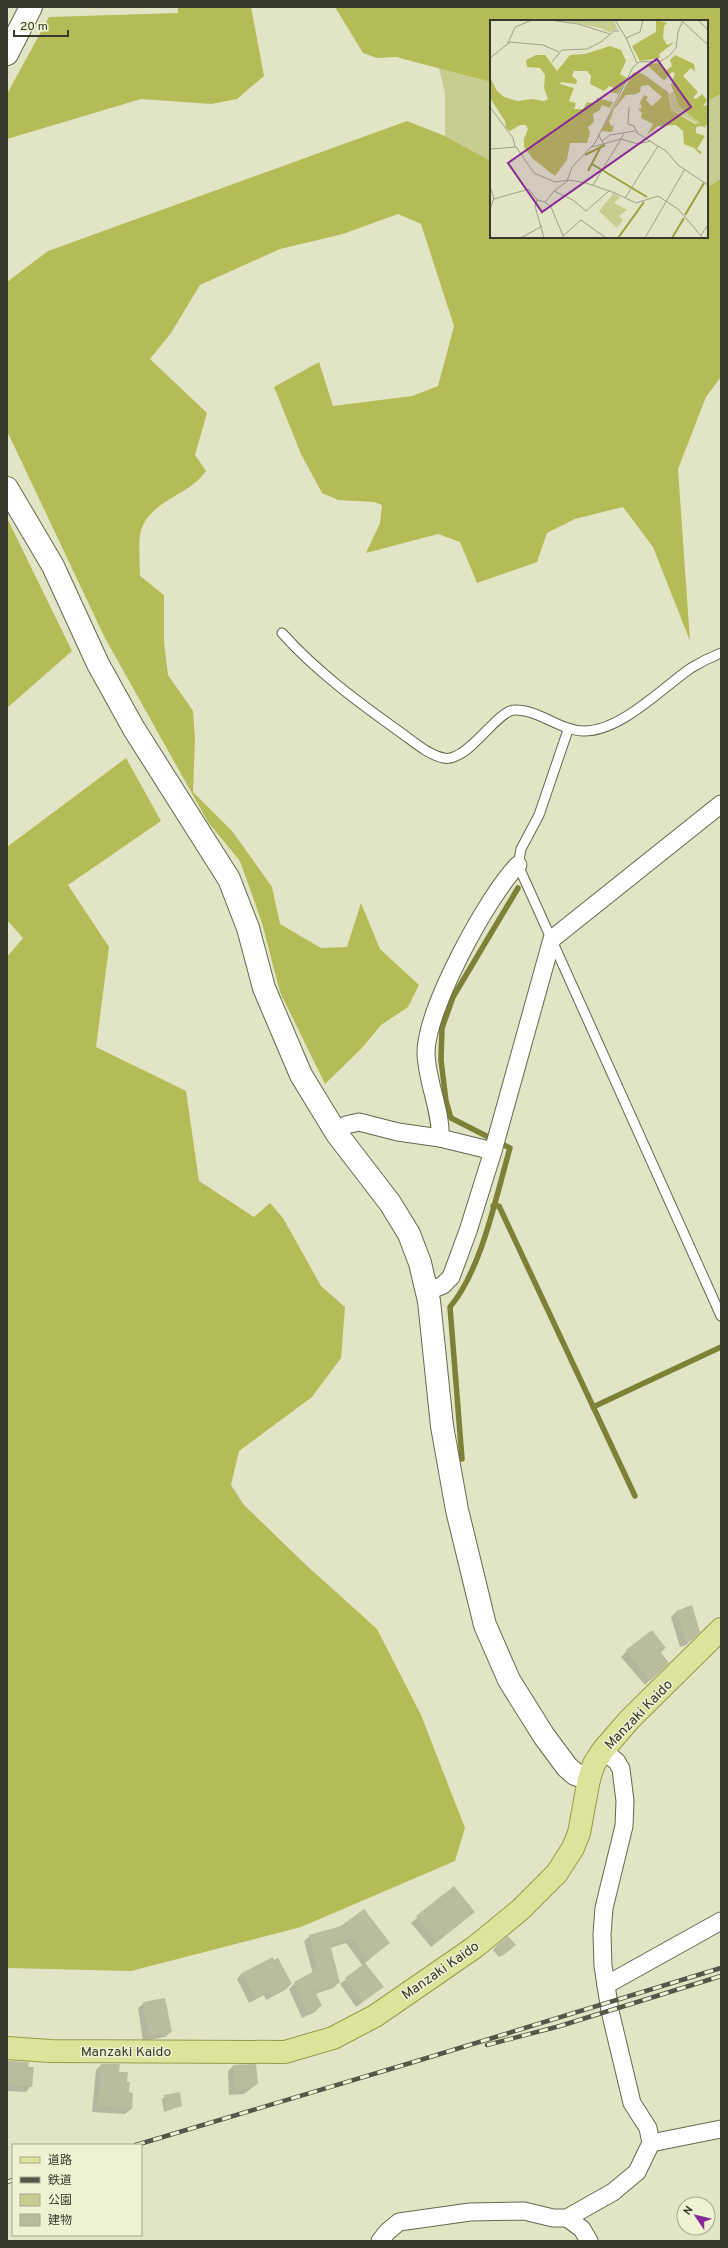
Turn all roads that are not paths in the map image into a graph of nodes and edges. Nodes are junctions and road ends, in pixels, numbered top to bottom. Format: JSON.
{"nodes":[{"id":1,"x":31,"y":7,"type":"edge"},
{"id":2,"x":7,"y":54,"type":"edge"},
{"id":3,"x":7,"y":488,"type":"edge"},
{"id":4,"x":282,"y":633,"type":"dead end"},
{"id":5,"x":721,"y":653,"type":"edge"},
{"id":6,"x":568,"y":730,"type":"junction"},
{"id":7,"x":721,"y":804,"type":"edge"},
{"id":8,"x":518,"y":865,"type":"junction"},
{"id":9,"x":552,"y":939,"type":"junction"},
{"id":10,"x":337,"y":1134,"type":"junction"},
{"id":11,"x":440,"y":1138,"type":"junction"},
{"id":12,"x":493,"y":1151,"type":"junction"},
{"id":13,"x":427,"y":1292,"type":"junction"},
{"id":14,"x":721,"y":1316,"type":"edge"},
{"id":15,"x":721,"y":1629,"type":"edge"},
{"id":16,"x":603,"y":1750,"type":"junction"},
{"id":17,"x":589,"y":1779,"type":"junction"},
{"id":18,"x":721,"y":1921,"type":"edge"},
{"id":19,"x":606,"y":1985,"type":"junction"},
{"id":20,"x":7,"y":2048,"type":"edge"},
{"id":21,"x":721,"y":2129,"type":"edge"},
{"id":22,"x":651,"y":2143,"type":"junction"},
{"id":23,"x":567,"y":2218,"type":"junction"},
{"id":24,"x":380,"y":2241,"type":"edge"},
{"id":25,"x":590,"y":2241,"type":"edge"}],
"edges":[{"from":1,"to":2,"type":"street"},
{"from":3,"to":10,"type":"street"},
{"from":4,"to":6,"type":"lane"},
{"from":5,"to":6,"type":"lane"},
{"from":6,"to":8,"type":"lane"},
{"from":7,"to":9,"type":"street"},
{"from":8,"to":9,"type":"lane"},
{"from":8,"to":11,"type":"street"},
{"from":9,"to":12,"type":"street"},
{"from":9,"to":14,"type":"lane"},
{"from":10,"to":11,"type":"street"},
{"from":10,"to":13,"type":"street"},
{"from":11,"to":12,"type":"street"},
{"from":12,"to":13,"type":"street"},
{"from":13,"to":17,"type":"street"},
{"from":15,"to":16,"type":"main road","name":"Manzaki Kaido"},
{"from":16,"to":17,"type":"main road","name":"Manzaki Kaido"},
{"from":16,"to":19,"type":"street"},
{"from":17,"to":20,"type":"main road","name":"Manzaki Kaido"},
{"from":18,"to":19,"type":"street"},
{"from":19,"to":22,"type":"street"},
{"from":21,"to":22,"type":"street"},
{"from":22,"to":23,"type":"street"},
{"from":23,"to":24,"type":"street"},
{"from":23,"to":25,"type":"street"}]}
